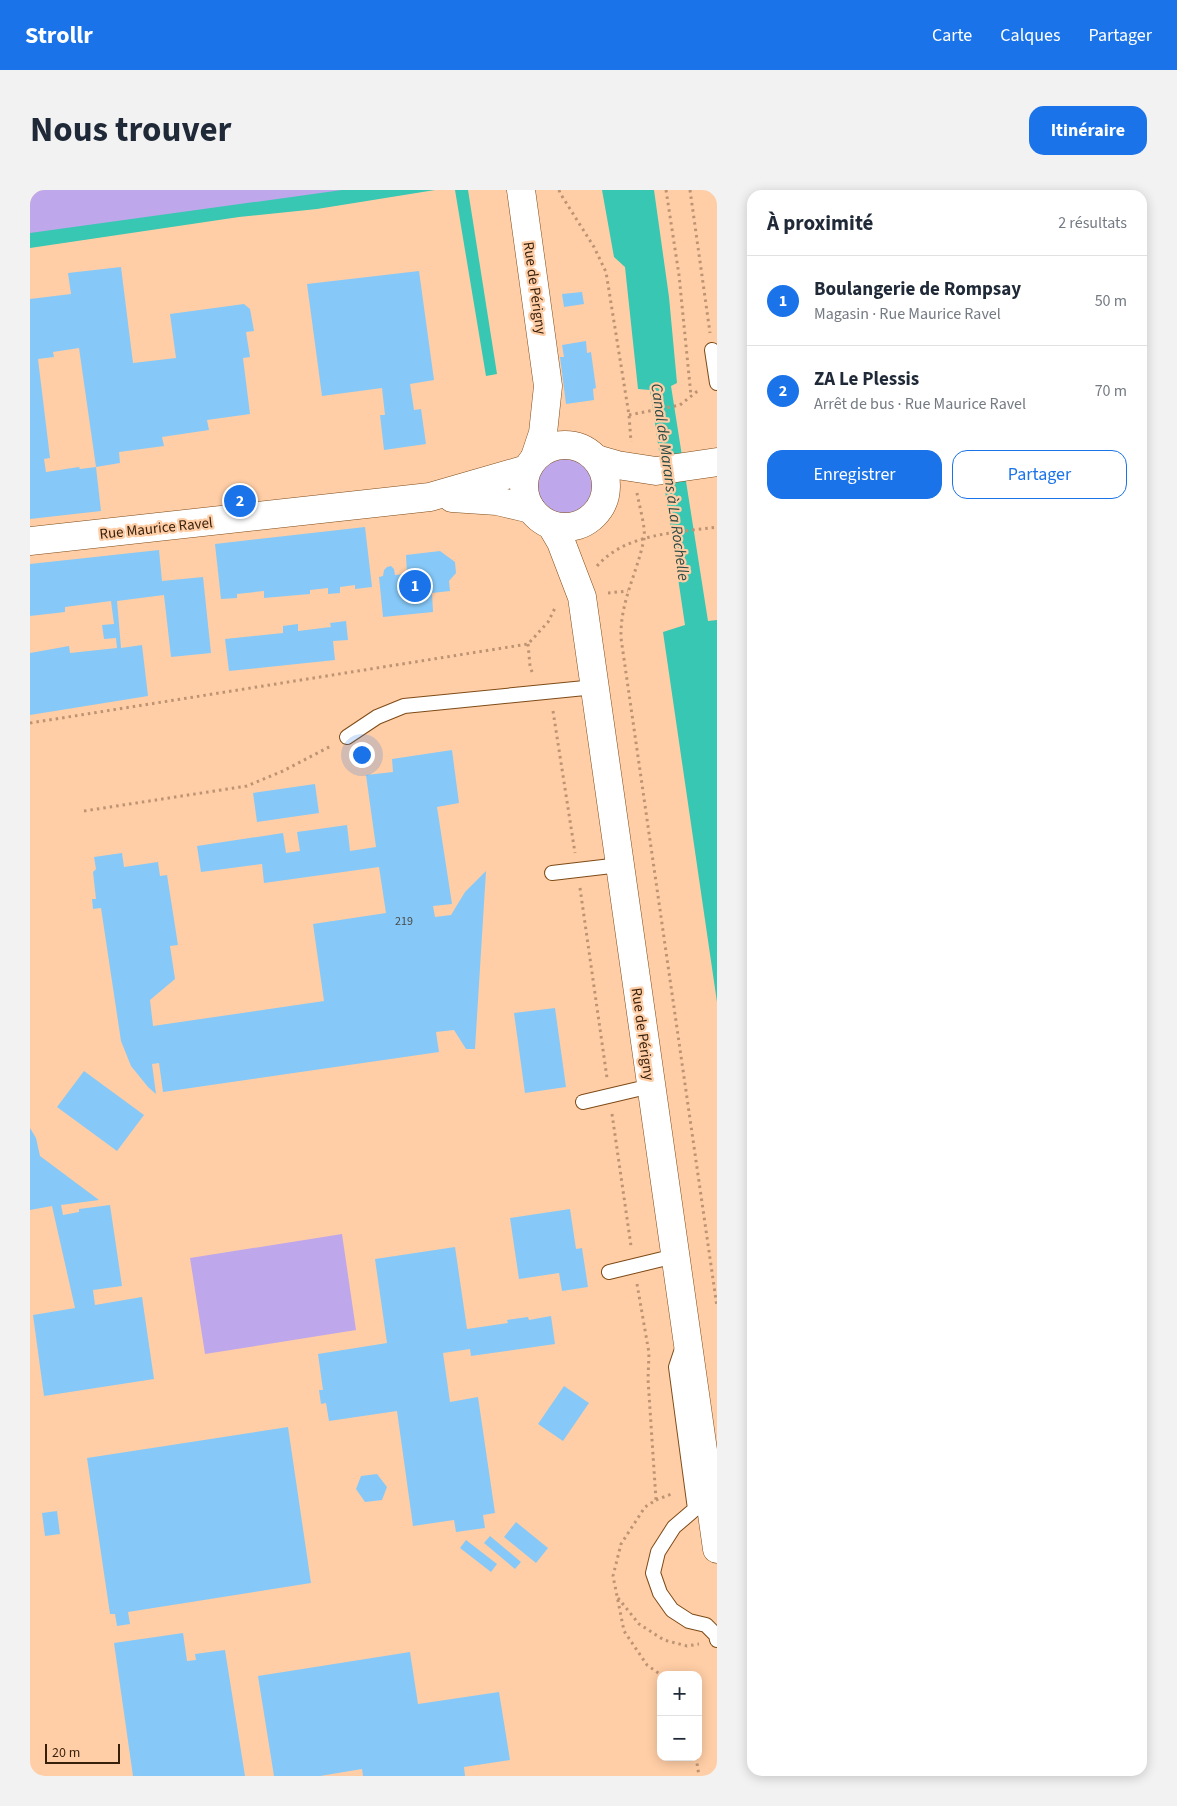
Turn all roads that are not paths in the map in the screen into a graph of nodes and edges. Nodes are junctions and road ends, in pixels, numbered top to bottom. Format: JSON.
{"nodes":[{"id":1,"x":521,"y":190,"type":"edge"},
{"id":2,"x":712,"y":350,"type":"road end"},
{"id":3,"x":717,"y":383,"type":"edge"},
{"id":4,"x":548,"y":386,"type":"junction"},
{"id":5,"x":573,"y":446,"type":"junction"},
{"id":6,"x":596,"y":459,"type":"junction"},
{"id":7,"x":532,"y":463,"type":"junction"},
{"id":8,"x":705,"y":464,"type":"edge"},
{"id":9,"x":656,"y":471,"type":"junction"},
{"id":10,"x":430,"y":497,"type":"junction"},
{"id":11,"x":604,"y":498,"type":"junction"},
{"id":12,"x":541,"y":517,"type":"junction"},
{"id":13,"x":30,"y":542,"type":"edge"},
{"id":14,"x":594,"y":687,"type":"junction"},
{"id":15,"x":347,"y":737,"type":"road end"},
{"id":16,"x":620,"y":865,"type":"junction"},
{"id":17,"x":552,"y":873,"type":"dead end"},
{"id":18,"x":651,"y":1086,"type":"junction"},
{"id":19,"x":583,"y":1102,"type":"dead end"},
{"id":20,"x":675,"y":1256,"type":"junction"},
{"id":21,"x":609,"y":1272,"type":"dead end"},
{"id":22,"x":686,"y":1339,"type":"junction"},
{"id":23,"x":717,"y":1549,"type":"edge"},
{"id":24,"x":717,"y":1640,"type":"edge"}],
"edges":[{"from":1,"to":4,"type":"street","name":"Rue de Périgny"},
{"from":2,"to":3,"type":"lane"},
{"from":4,"to":5,"type":"street","name":"Rue de Périgny"},
{"from":4,"to":7,"type":"street","name":"Rue de Périgny"},
{"from":5,"to":6,"type":"street"},
{"from":5,"to":7,"type":"street"},
{"from":6,"to":9,"type":"street"},
{"from":6,"to":11,"type":"street"},
{"from":7,"to":10,"type":"street","name":"Rue Maurice Ravel"},
{"from":7,"to":12,"type":"street"},
{"from":8,"to":9,"type":"street"},
{"from":9,"to":11,"type":"street"},
{"from":10,"to":12,"type":"street","name":"Rue Maurice Ravel"},
{"from":10,"to":13,"type":"street","name":"Rue Maurice Ravel"},
{"from":11,"to":12,"type":"street"},
{"from":12,"to":14,"type":"street","name":"Rue de Périgny"},
{"from":14,"to":15,"type":"lane"},
{"from":14,"to":16,"type":"street","name":"Rue de Périgny"},
{"from":16,"to":17,"type":"lane"},
{"from":16,"to":18,"type":"street","name":"Rue de Périgny"},
{"from":18,"to":19,"type":"lane"},
{"from":18,"to":20,"type":"street","name":"Rue de Périgny"},
{"from":20,"to":21,"type":"lane"},
{"from":20,"to":22,"type":"street","name":"Rue de Périgny"},
{"from":22,"to":23,"type":"street","name":"Rue de Périgny"},
{"from":22,"to":24,"type":"lane"}]}
